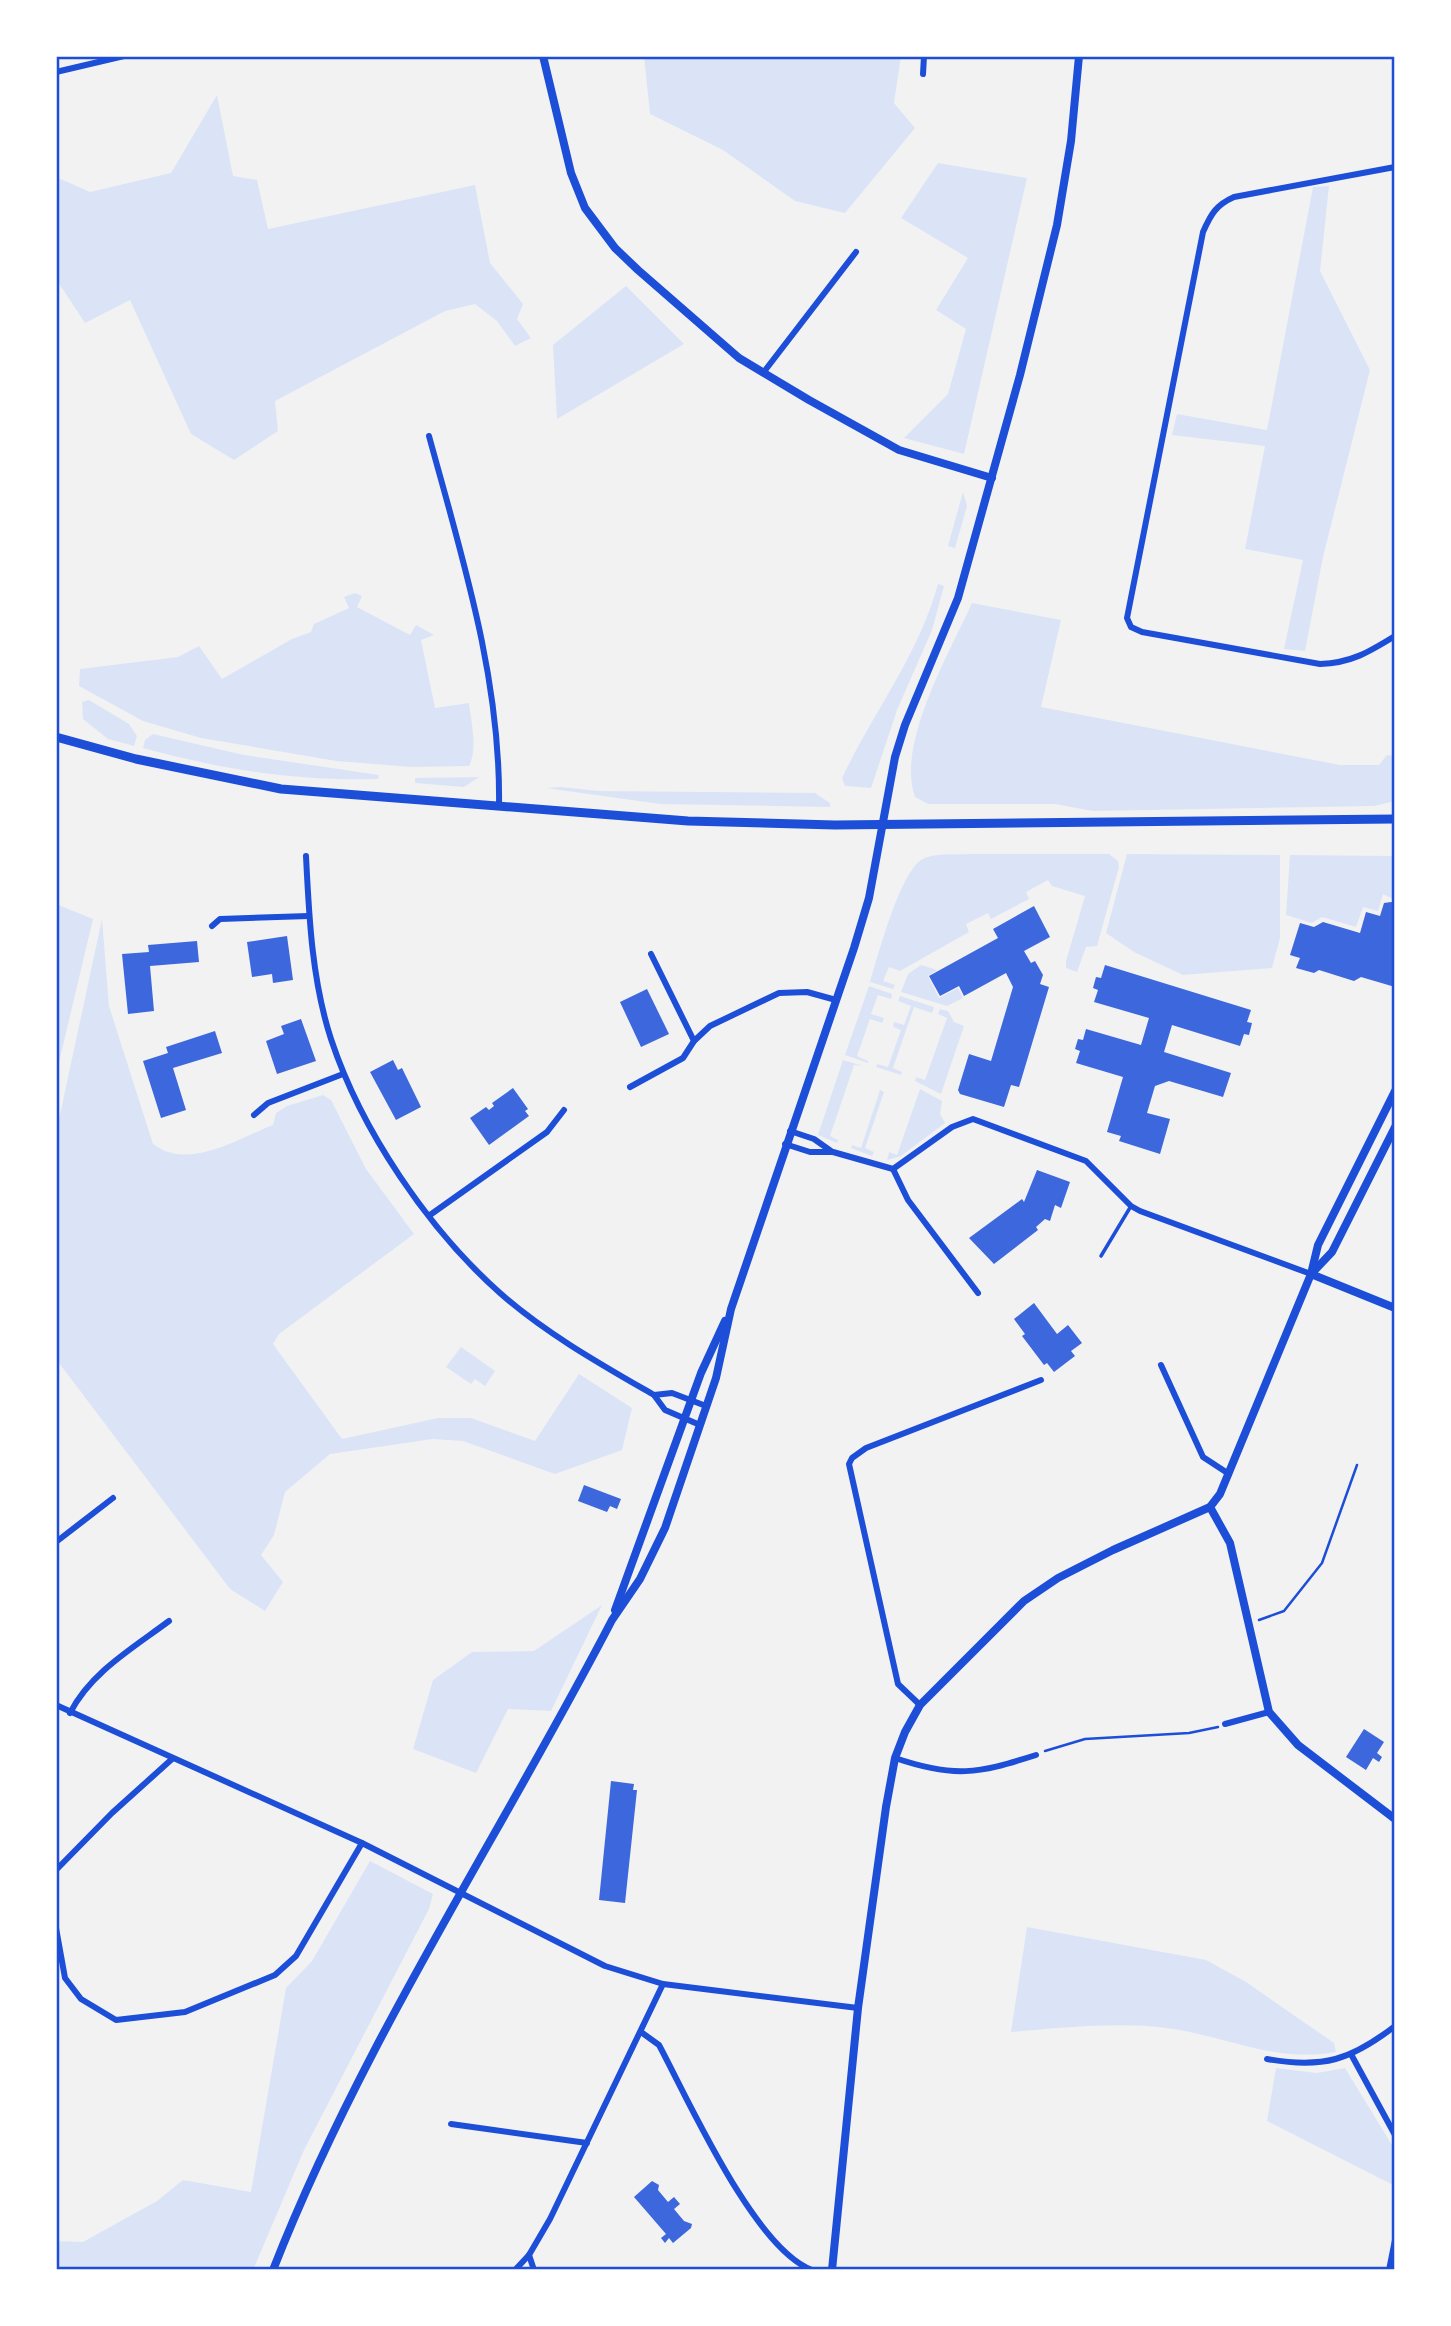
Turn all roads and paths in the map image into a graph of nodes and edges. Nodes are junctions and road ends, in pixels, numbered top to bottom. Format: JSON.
{"nodes":[{"id":1,"x":124,"y":56,"type":"edge"},
{"id":2,"x":543,"y":56,"type":"edge"},
{"id":3,"x":924,"y":56,"type":"edge"},
{"id":4,"x":1079,"y":56,"type":"edge"},
{"id":5,"x":105,"y":58,"type":"edge"},
{"id":6,"x":56,"y":72,"type":"edge"},
{"id":7,"x":923,"y":74,"type":"dead end"},
{"id":8,"x":1395,"y":167,"type":"edge"},
{"id":9,"x":856,"y":252,"type":"dead end"},
{"id":10,"x":763,"y":373,"type":"junction"},
{"id":11,"x":429,"y":436,"type":"dead end"},
{"id":12,"x":992,"y":478,"type":"junction"},
{"id":13,"x":1395,"y":636,"type":"edge"},
{"id":14,"x":56,"y":737,"type":"edge"},
{"id":15,"x":499,"y":806,"type":"junction"},
{"id":16,"x":1395,"y":819,"type":"edge"},
{"id":17,"x":882,"y":824,"type":"junction"},
{"id":18,"x":306,"y":856,"type":"dead end"},
{"id":19,"x":309,"y":916,"type":"junction"},
{"id":20,"x":212,"y":926,"type":"dead end"},
{"id":21,"x":651,"y":954,"type":"dead end"},
{"id":22,"x":836,"y":1000,"type":"junction"},
{"id":23,"x":694,"y":1041,"type":"junction"},
{"id":24,"x":343,"y":1074,"type":"junction"},
{"id":25,"x":630,"y":1087,"type":"dead end"},
{"id":26,"x":1395,"y":1091,"type":"edge"},
{"id":27,"x":564,"y":1110,"type":"dead end"},
{"id":28,"x":254,"y":1115,"type":"dead end"},
{"id":29,"x":1395,"y":1127,"type":"edge"},
{"id":30,"x":790,"y":1131,"type":"junction"},
{"id":31,"x":785,"y":1144,"type":"junction"},
{"id":32,"x":1391,"y":1144,"type":"edge"},
{"id":33,"x":833,"y":1152,"type":"junction"},
{"id":34,"x":892,"y":1169,"type":"junction"},
{"id":35,"x":1131,"y":1206,"type":"junction"},
{"id":36,"x":430,"y":1215,"type":"junction"},
{"id":37,"x":1101,"y":1256,"type":"dead end"},
{"id":38,"x":1311,"y":1274,"type":"junction"},
{"id":39,"x":978,"y":1293,"type":"dead end"},
{"id":40,"x":1395,"y":1308,"type":"edge"},
{"id":41,"x":731,"y":1309,"type":"junction"},
{"id":42,"x":1161,"y":1365,"type":"dead end"},
{"id":43,"x":1041,"y":1380,"type":"dead end"},
{"id":44,"x":654,"y":1395,"type":"junction"},
{"id":45,"x":691,"y":1401,"type":"junction"},
{"id":46,"x":706,"y":1406,"type":"junction"},
{"id":47,"x":684,"y":1418,"type":"junction"},
{"id":48,"x":700,"y":1425,"type":"junction"},
{"id":49,"x":1357,"y":1465,"type":"dead end"},
{"id":50,"x":1229,"y":1474,"type":"junction"},
{"id":51,"x":113,"y":1498,"type":"dead end"},
{"id":52,"x":1210,"y":1507,"type":"junction"},
{"id":53,"x":56,"y":1542,"type":"edge"},
{"id":54,"x":169,"y":1620,"type":"dead end"},
{"id":55,"x":612,"y":1620,"type":"junction"},
{"id":56,"x":1255,"y":1621,"type":"dead end"},
{"id":57,"x":56,"y":1705,"type":"edge"},
{"id":58,"x":920,"y":1705,"type":"junction"},
{"id":59,"x":1269,"y":1712,"type":"junction"},
{"id":60,"x":71,"y":1713,"type":"junction"},
{"id":61,"x":1225,"y":1724,"type":"joint"},
{"id":62,"x":1035,"y":1755,"type":"joint"},
{"id":63,"x":895,"y":1758,"type":"junction"},
{"id":64,"x":172,"y":1759,"type":"junction"},
{"id":65,"x":1395,"y":1818,"type":"edge"},
{"id":66,"x":362,"y":1843,"type":"junction"},
{"id":67,"x":56,"y":1870,"type":"edge"},
{"id":68,"x":461,"y":1895,"type":"junction"},
{"id":69,"x":56,"y":1928,"type":"edge"},
{"id":70,"x":663,"y":1984,"type":"junction"},
{"id":71,"x":858,"y":2008,"type":"junction"},
{"id":72,"x":1395,"y":2026,"type":"edge"},
{"id":73,"x":641,"y":2032,"type":"junction"},
{"id":74,"x":1352,"y":2056,"type":"junction"},
{"id":75,"x":1267,"y":2059,"type":"dead end"},
{"id":76,"x":451,"y":2124,"type":"dead end"},
{"id":77,"x":1395,"y":2135,"type":"edge"},
{"id":78,"x":587,"y":2143,"type":"junction"},
{"id":79,"x":1395,"y":2240,"type":"edge"},
{"id":80,"x":529,"y":2255,"type":"junction"},
{"id":81,"x":273,"y":2270,"type":"edge"},
{"id":82,"x":515,"y":2270,"type":"edge"},
{"id":83,"x":534,"y":2270,"type":"edge"},
{"id":84,"x":812,"y":2270,"type":"edge"},
{"id":85,"x":832,"y":2270,"type":"edge"},
{"id":86,"x":1390,"y":2270,"type":"edge"}],
"edges":[{"from":1,"to":5,"type":"street"},
{"from":2,"to":10,"type":"street"},
{"from":3,"to":7,"type":"street"},
{"from":4,"to":12,"type":"street"},
{"from":5,"to":6,"type":"street"},
{"from":8,"to":13,"type":"street"},
{"from":9,"to":10,"type":"street"},
{"from":10,"to":12,"type":"street"},
{"from":11,"to":15,"type":"street"},
{"from":12,"to":17,"type":"street"},
{"from":14,"to":15,"type":"main road"},
{"from":15,"to":17,"type":"main road"},
{"from":16,"to":17,"type":"main road"},
{"from":17,"to":22,"type":"street"},
{"from":18,"to":19,"type":"street"},
{"from":19,"to":20,"type":"street"},
{"from":19,"to":24,"type":"street"},
{"from":21,"to":23,"type":"street"},
{"from":22,"to":23,"type":"street"},
{"from":22,"to":30,"type":"street"},
{"from":23,"to":25,"type":"street"},
{"from":24,"to":28,"type":"street"},
{"from":24,"to":36,"type":"street"},
{"from":26,"to":38,"type":"street"},
{"from":27,"to":36,"type":"street"},
{"from":29,"to":32,"type":"street"},
{"from":30,"to":31,"type":"street"},
{"from":30,"to":33,"type":"street"},
{"from":31,"to":33,"type":"street"},
{"from":31,"to":41,"type":"street"},
{"from":32,"to":38,"type":"street"},
{"from":33,"to":34,"type":"street"},
{"from":34,"to":35,"type":"street"},
{"from":34,"to":39,"type":"street"},
{"from":35,"to":37,"type":"lane"},
{"from":35,"to":38,"type":"street"},
{"from":36,"to":44,"type":"street"},
{"from":38,"to":40,"type":"street"},
{"from":38,"to":50,"type":"street"},
{"from":41,"to":45,"type":"street"},
{"from":41,"to":46,"type":"street"},
{"from":42,"to":50,"type":"street"},
{"from":43,"to":58,"type":"street"},
{"from":44,"to":45,"type":"street"},
{"from":44,"to":47,"type":"street"},
{"from":45,"to":46,"type":"street"},
{"from":45,"to":47,"type":"street"},
{"from":46,"to":48,"type":"street"},
{"from":47,"to":48,"type":"street"},
{"from":47,"to":55,"type":"street"},
{"from":48,"to":55,"type":"street"},
{"from":49,"to":56,"type":"path"},
{"from":50,"to":52,"type":"street"},
{"from":51,"to":53,"type":"street"},
{"from":52,"to":58,"type":"street"},
{"from":52,"to":59,"type":"street"},
{"from":54,"to":60,"type":"street"},
{"from":55,"to":68,"type":"street"},
{"from":57,"to":60,"type":"street"},
{"from":58,"to":63,"type":"street"},
{"from":59,"to":61,"type":"street"},
{"from":59,"to":65,"type":"street"},
{"from":60,"to":64,"type":"street"},
{"from":61,"to":62,"type":"path"},
{"from":62,"to":63,"type":"street"},
{"from":63,"to":71,"type":"street"},
{"from":64,"to":66,"type":"street"},
{"from":64,"to":67,"type":"street"},
{"from":66,"to":68,"type":"street"},
{"from":66,"to":69,"type":"street"},
{"from":68,"to":70,"type":"street"},
{"from":68,"to":81,"type":"street"},
{"from":70,"to":71,"type":"street"},
{"from":70,"to":73,"type":"street"},
{"from":71,"to":85,"type":"street"},
{"from":72,"to":74,"type":"street"},
{"from":73,"to":78,"type":"street"},
{"from":73,"to":84,"type":"street"},
{"from":74,"to":75,"type":"street"},
{"from":74,"to":77,"type":"street"},
{"from":76,"to":78,"type":"street"},
{"from":78,"to":80,"type":"street"},
{"from":79,"to":86,"type":"street"},
{"from":80,"to":82,"type":"street"},
{"from":80,"to":83,"type":"street"}]}
